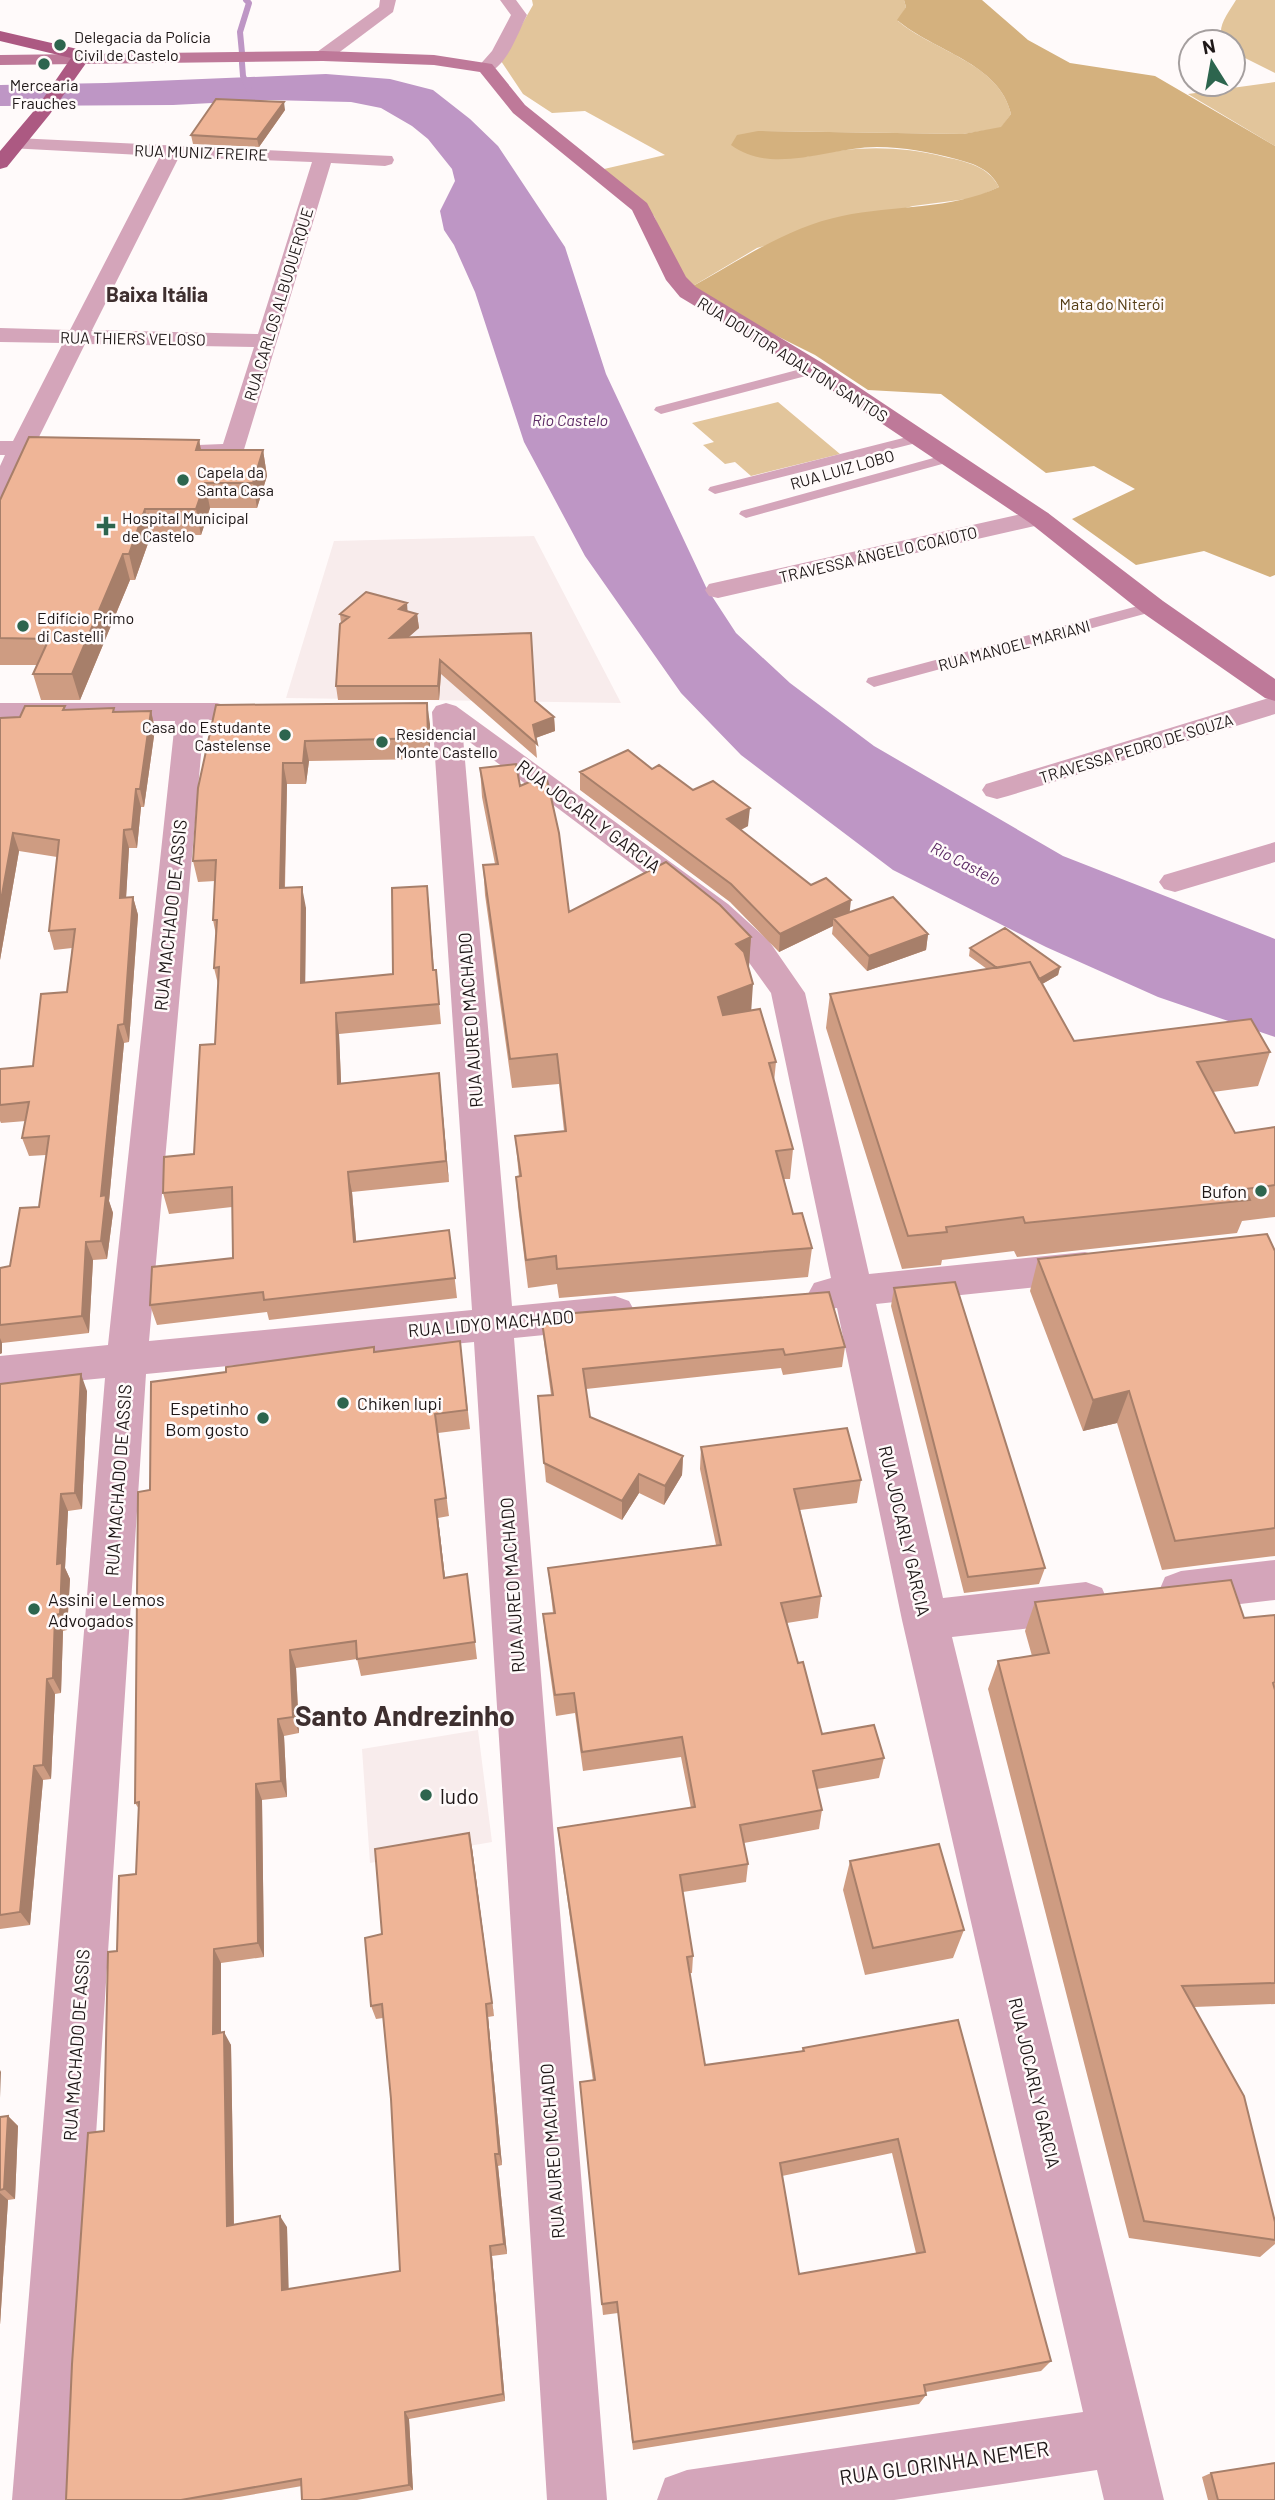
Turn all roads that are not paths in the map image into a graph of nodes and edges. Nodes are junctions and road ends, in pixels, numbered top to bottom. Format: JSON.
{"nodes":[{"id":1,"x":388,"y":0,"type":"edge"},
{"id":2,"x":508,"y":0,"type":"edge"},
{"id":3,"x":0,"y":36,"type":"edge"},
{"id":4,"x":323,"y":56,"type":"junction"},
{"id":5,"x":80,"y":59,"type":"junction"},
{"id":6,"x":0,"y":60,"type":"edge"},
{"id":7,"x":486,"y":68,"type":"junction"},
{"id":8,"x":16,"y":144,"type":"junction"},
{"id":9,"x":172,"y":151,"type":"junction"},
{"id":10,"x":323,"y":157,"type":"junction"},
{"id":11,"x":385,"y":160,"type":"dead end"},
{"id":12,"x":0,"y":163,"type":"edge"},
{"id":13,"x":0,"y":335,"type":"edge"},
{"id":14,"x":79,"y":337,"type":"junction"},
{"id":15,"x":267,"y":341,"type":"junction"},
{"id":16,"x":816,"y":369,"type":"junction"},
{"id":17,"x":661,"y":410,"type":"dead end"},
{"id":18,"x":919,"y":438,"type":"junction"},
{"id":19,"x":11,"y":448,"type":"edge"},
{"id":20,"x":101,"y":450,"type":"edge"},
{"id":21,"x":154,"y":450,"type":"edge"},
{"id":22,"x":948,"y":457,"type":"junction"},
{"id":23,"x":0,"y":490,"type":"edge"},
{"id":24,"x":715,"y":490,"type":"dead end"},
{"id":25,"x":746,"y":514,"type":"dead end"},
{"id":26,"x":1039,"y":518,"type":"junction"},
{"id":27,"x":718,"y":590,"type":"dead end"},
{"id":28,"x":1153,"y":607,"type":"junction"},
{"id":29,"x":874,"y":682,"type":"dead end"},
{"id":30,"x":1275,"y":691,"type":"edge"},
{"id":31,"x":1275,"y":705,"type":"edge"},
{"id":32,"x":433,"y":711,"type":"joint"},
{"id":33,"x":0,"y":712,"type":"edge"},
{"id":34,"x":190,"y":712,"type":"junction"},
{"id":35,"x":244,"y":712,"type":"edge"},
{"id":36,"x":996,"y":790,"type":"dead end"},
{"id":37,"x":1275,"y":852,"type":"edge"},
{"id":38,"x":1175,"y":882,"type":"dead end"},
{"id":39,"x":1125,"y":1263,"type":"edge"},
{"id":40,"x":852,"y":1292,"type":"junction"},
{"id":41,"x":796,"y":1297,"type":"edge"},
{"id":42,"x":645,"y":1310,"type":"edge"},
{"id":43,"x":494,"y":1322,"type":"junction"},
{"id":44,"x":127,"y":1360,"type":"junction"},
{"id":45,"x":0,"y":1372,"type":"edge"},
{"id":46,"x":1275,"y":1580,"type":"edge"},
{"id":47,"x":925,"y":1620,"type":"junction"},
{"id":48,"x":1119,"y":2437,"type":"junction"},
{"id":49,"x":42,"y":2500,"type":"edge"},
{"id":50,"x":577,"y":2500,"type":"edge"},
{"id":51,"x":687,"y":2500,"type":"edge"},
{"id":52,"x":1134,"y":2500,"type":"edge"}],
"edges":[{"from":1,"to":4,"type":"street"},
{"from":2,"to":7,"type":"street"},
{"from":3,"to":5,"type":"main road"},
{"from":4,"to":5,"type":"main road"},
{"from":4,"to":7,"type":"main road"},
{"from":5,"to":6,"type":"main road"},
{"from":5,"to":8,"type":"main road"},
{"from":7,"to":16,"type":"main road","name":"RUA DOUTOR ADALTON SANTOS"},
{"from":8,"to":9,"type":"street","name":"RUA MUNIZ FREIRE"},
{"from":8,"to":12,"type":"main road"},
{"from":9,"to":10,"type":"street","name":"RUA MUNIZ FREIRE"},
{"from":9,"to":14,"type":"street"},
{"from":10,"to":11,"type":"street","name":"RUA MUNIZ FREIRE"},
{"from":10,"to":15,"type":"street","name":"RUA CARLOS ALBUQUERQUE"},
{"from":13,"to":14,"type":"street","name":"RUA THIERS VELOSO"},
{"from":14,"to":15,"type":"street","name":"RUA THIERS VELOSO"},
{"from":14,"to":19,"type":"street"},
{"from":15,"to":21,"type":"street","name":"RUA CARLOS ALBUQUERQUE"},
{"from":16,"to":17,"type":"lane"},
{"from":16,"to":18,"type":"main road","name":"RUA DOUTOR ADALTON SANTOS"},
{"from":18,"to":22,"type":"main road","name":"RUA DOUTOR ADALTON SANTOS"},
{"from":18,"to":24,"type":"lane"},
{"from":19,"to":20,"type":"street"},
{"from":19,"to":23,"type":"street"},
{"from":22,"to":25,"type":"lane","name":"RUA LUIZ LOBO"},
{"from":22,"to":26,"type":"main road","name":"RUA DOUTOR ADALTON SANTOS"},
{"from":26,"to":27,"type":"street","name":"TRAVESSA ÂNGELO COAIOTO"},
{"from":26,"to":28,"type":"main road","name":"RUA DOUTOR ADALTON SANTOS"},
{"from":28,"to":29,"type":"lane","name":"RUA MANOEL MARIANI"},
{"from":28,"to":30,"type":"main road","name":"RUA DOUTOR ADALTON SANTOS"},
{"from":31,"to":36,"type":"street","name":"TRAVESSA PEDRO DE SOUZA"},
{"from":32,"to":40,"type":"street","name":"RUA JOCARLY GARCIA"},
{"from":32,"to":43,"type":"street","name":"RUA AUREO MACHADO"},
{"from":33,"to":34,"type":"street"},
{"from":34,"to":35,"type":"street"},
{"from":34,"to":44,"type":"street","name":"RUA MACHADO DE ASSIS"},
{"from":37,"to":38,"type":"street"},
{"from":39,"to":40,"type":"street"},
{"from":40,"to":41,"type":"street"},
{"from":40,"to":47,"type":"street","name":"RUA JOCARLY GARCIA"},
{"from":42,"to":43,"type":"street","name":"RUA LIDYO MACHADO"},
{"from":43,"to":44,"type":"street","name":"RUA LIDYO MACHADO"},
{"from":43,"to":50,"type":"street","name":"RUA AUREO MACHADO"},
{"from":44,"to":45,"type":"street","name":"RUA LIDYO MACHADO"},
{"from":44,"to":49,"type":"street","name":"RUA MACHADO DE ASSIS"},
{"from":46,"to":47,"type":"street"},
{"from":47,"to":48,"type":"street","name":"RUA JOCARLY GARCIA"},
{"from":48,"to":51,"type":"street","name":"RUA GLORINHA NEMER"},
{"from":48,"to":52,"type":"street","name":"RUA JOCARLY GARCIA"}]}
